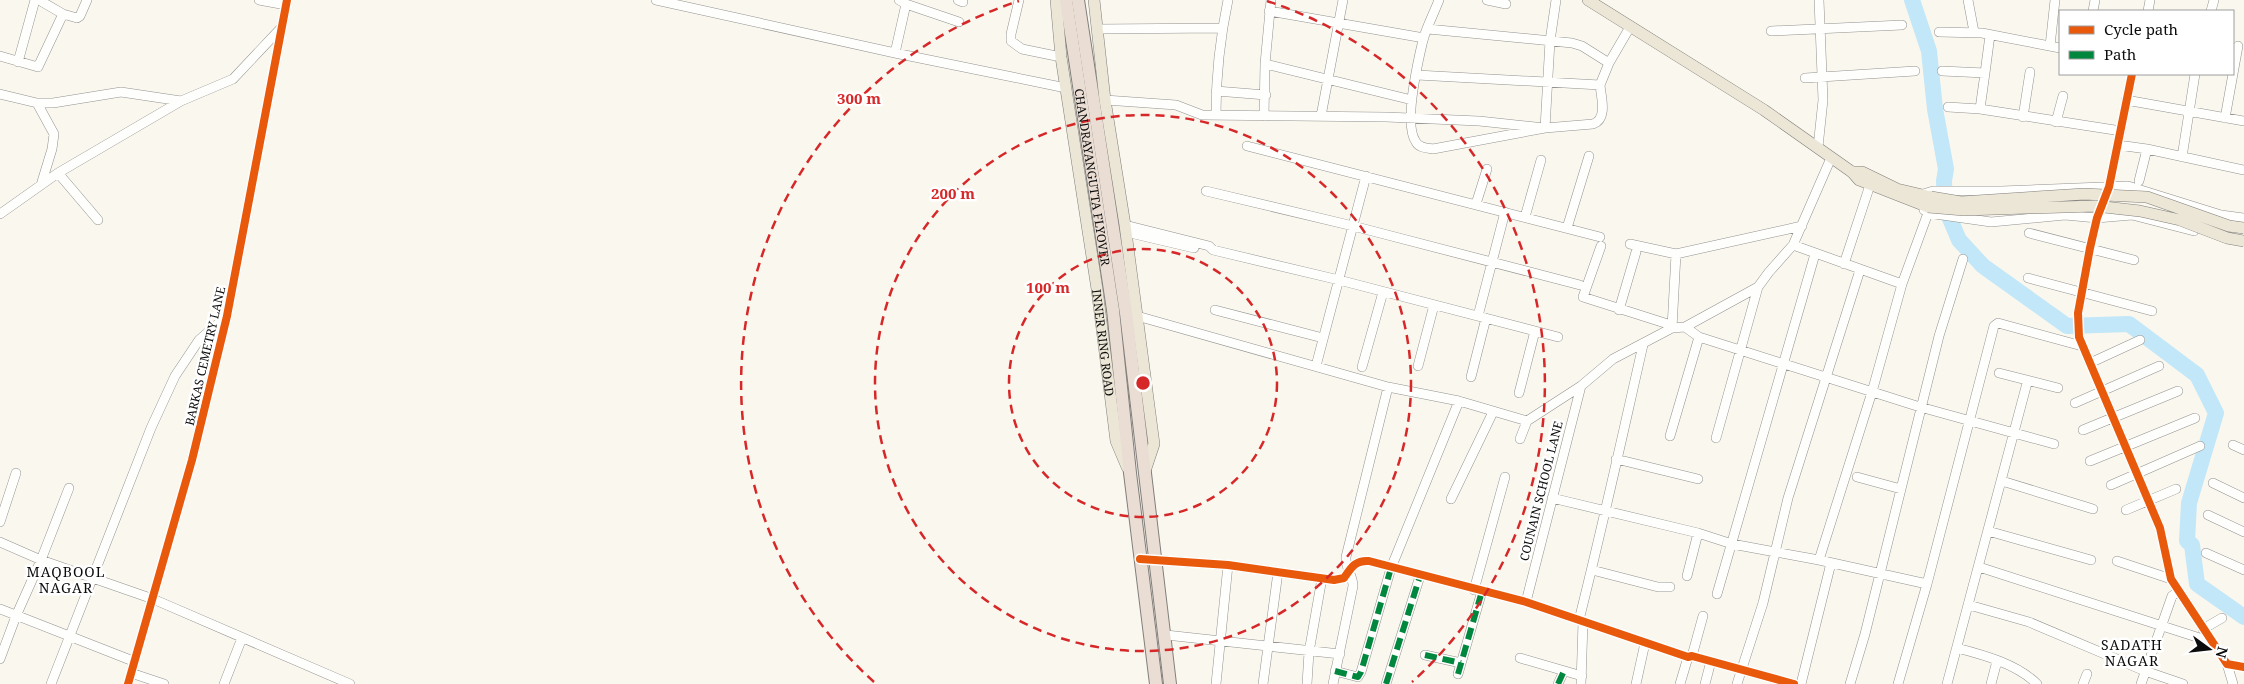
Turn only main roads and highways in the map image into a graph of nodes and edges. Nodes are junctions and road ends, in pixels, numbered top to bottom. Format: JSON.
{"nodes":[{"id":1,"x":1056,"y":0,"type":"edge"},
{"id":2,"x":1066,"y":0,"type":"edge"},
{"id":3,"x":1078,"y":0,"type":"edge"},
{"id":4,"x":1094,"y":0,"type":"edge"},
{"id":5,"x":1588,"y":0,"type":"edge"},
{"id":6,"x":1852,"y":172,"type":"junction"},
{"id":7,"x":1927,"y":203,"type":"junction"},
{"id":8,"x":2244,"y":228,"type":"edge"},
{"id":9,"x":2244,"y":241,"type":"edge"},
{"id":10,"x":1146,"y":471,"type":"junction"},
{"id":11,"x":1130,"y":474,"type":"junction"},
{"id":12,"x":1156,"y":684,"type":"edge"},
{"id":13,"x":1170,"y":684,"type":"edge"}],
"edges":[{"from":1,"to":11,"type":"main road","name":"INNER RING ROAD"},
{"from":2,"to":11,"type":"highway","name":"CHANDRAYANGUTTA FLYOVER"},
{"from":3,"to":10,"type":"highway","name":"CHANDRAYANGUTTA FLYOVER"},
{"from":4,"to":10,"type":"main road"},
{"from":5,"to":6,"type":"main road"},
{"from":6,"to":7,"type":"main road"},
{"from":6,"to":7,"type":"main road"},
{"from":7,"to":8,"type":"main road","bridge":true},
{"from":7,"to":9,"type":"main road","bridge":true},
{"from":10,"to":13,"type":"highway"},
{"from":11,"to":12,"type":"highway","name":"INNER RING ROAD"}]}
